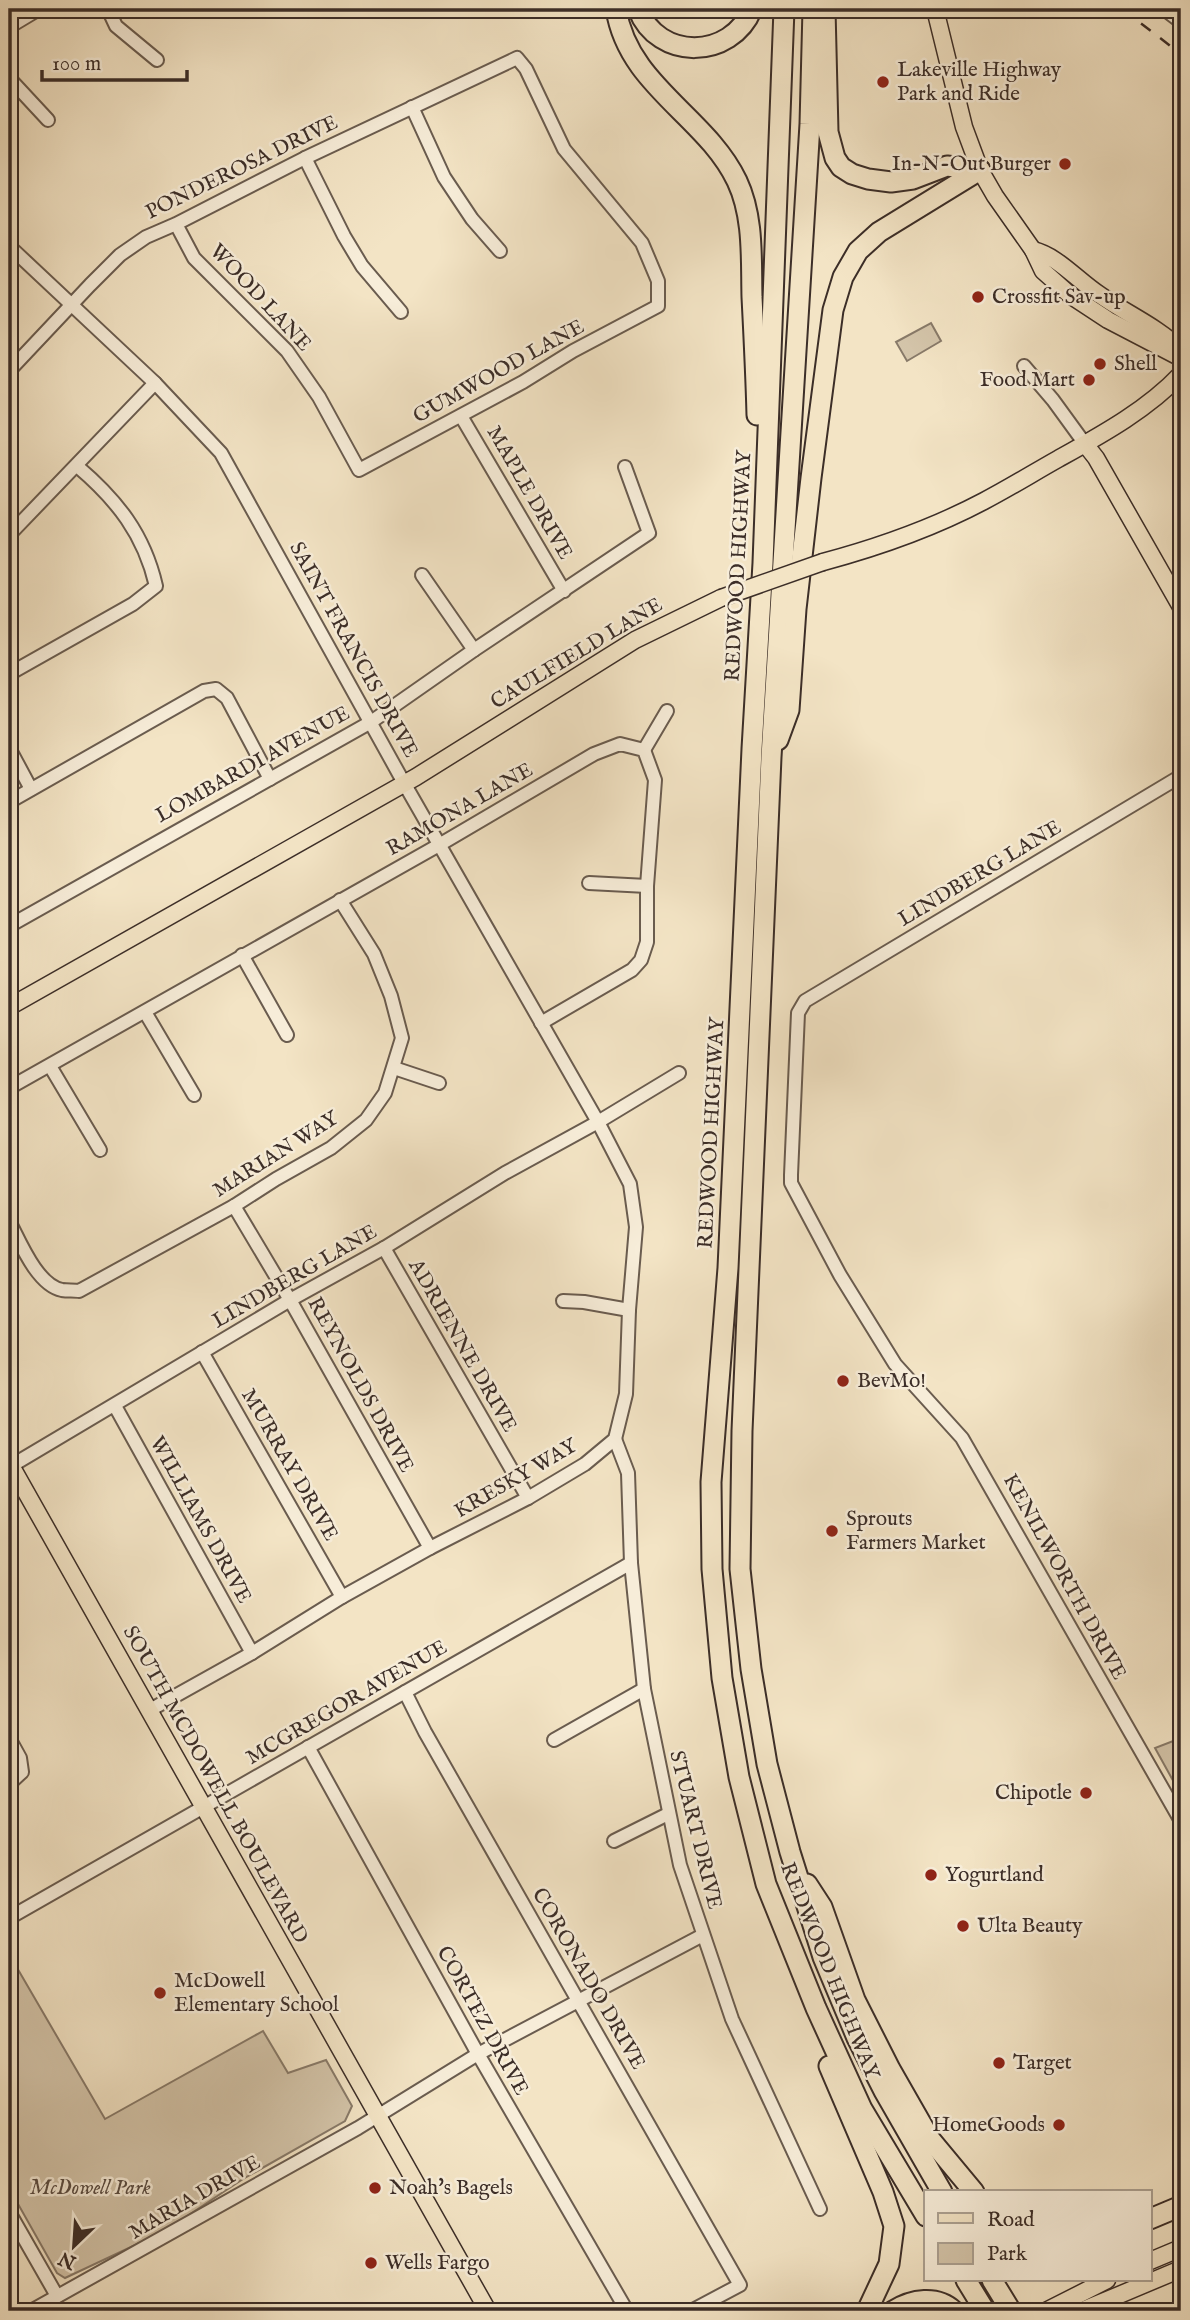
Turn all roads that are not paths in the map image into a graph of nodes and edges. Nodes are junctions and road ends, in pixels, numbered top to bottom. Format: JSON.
{"nodes":[{"id":1,"x":39,"y":9,"type":"edge"},
{"id":2,"x":108,"y":9,"type":"edge"},
{"id":3,"x":617,"y":9,"type":"edge"},
{"id":4,"x":638,"y":9,"type":"edge"},
{"id":5,"x":752,"y":9,"type":"edge"},
{"id":6,"x":784,"y":9,"type":"edge"},
{"id":7,"x":813,"y":9,"type":"edge"},
{"id":8,"x":825,"y":9,"type":"edge"},
{"id":9,"x":935,"y":9,"type":"edge"},
{"id":10,"x":1164,"y":9,"type":"edge"},
{"id":11,"x":1181,"y":22,"type":"edge"},
{"id":12,"x":9,"y":27,"type":"edge"},
{"id":13,"x":157,"y":60,"type":"dead end"},
{"id":14,"x":9,"y":78,"type":"edge"},
{"id":15,"x":412,"y":107,"type":"junction"},
{"id":16,"x":48,"y":120,"type":"dead end"},
{"id":17,"x":305,"y":158,"type":"junction"},
{"id":18,"x":980,"y":170,"type":"junction"},
{"id":19,"x":176,"y":225,"type":"junction"},
{"id":20,"x":9,"y":246,"type":"edge"},
{"id":21,"x":500,"y":250,"type":"dead end"},
{"id":22,"x":1033,"y":250,"type":"junction"},
{"id":23,"x":72,"y":306,"type":"junction"},
{"id":24,"x":658,"y":306,"type":"joint"},
{"id":25,"x":401,"y":312,"type":"dead end"},
{"id":26,"x":1181,"y":350,"type":"edge"},
{"id":27,"x":1181,"y":358,"type":"edge"},
{"id":28,"x":1024,"y":366,"type":"dead end"},
{"id":29,"x":9,"y":371,"type":"edge"},
{"id":30,"x":1181,"y":374,"type":"edge"},
{"id":31,"x":155,"y":383,"type":"junction"},
{"id":32,"x":461,"y":416,"type":"junction"},
{"id":33,"x":1085,"y":444,"type":"junction"},
{"id":34,"x":77,"y":467,"type":"junction"},
{"id":35,"x":625,"y":467,"type":"dead end"},
{"id":36,"x":359,"y":470,"type":"joint"},
{"id":37,"x":9,"y":535,"type":"edge"},
{"id":38,"x":763,"y":563,"type":"junction"},
{"id":39,"x":422,"y":575,"type":"dead end"},
{"id":40,"x":564,"y":591,"type":"junction"},
{"id":41,"x":1181,"y":607,"type":"edge"},
{"id":42,"x":474,"y":649,"type":"junction"},
{"id":43,"x":9,"y":674,"type":"edge"},
{"id":44,"x":667,"y":710,"type":"dead end"},
{"id":45,"x":371,"y":722,"type":"junction"},
{"id":46,"x":9,"y":748,"type":"edge"},
{"id":47,"x":644,"y":750,"type":"junction"},
{"id":48,"x":771,"y":757,"type":"junction"},
{"id":49,"x":1181,"y":776,"type":"edge"},
{"id":50,"x":270,"y":779,"type":"junction"},
{"id":51,"x":404,"y":783,"type":"junction"},
{"id":52,"x":31,"y":789,"type":"junction"},
{"id":53,"x":9,"y":802,"type":"edge"},
{"id":54,"x":439,"y":845,"type":"junction"},
{"id":55,"x":589,"y":883,"type":"dead end"},
{"id":56,"x":647,"y":886,"type":"junction"},
{"id":57,"x":340,"y":900,"type":"junction"},
{"id":58,"x":9,"y":926,"type":"edge"},
{"id":59,"x":242,"y":955,"type":"junction"},
{"id":60,"x":9,"y":1007,"type":"edge"},
{"id":61,"x":800,"y":1007,"type":"joint"},
{"id":62,"x":145,"y":1012,"type":"junction"},
{"id":63,"x":541,"y":1023,"type":"junction"},
{"id":64,"x":287,"y":1035,"type":"dead end"},
{"id":65,"x":50,"y":1066,"type":"junction"},
{"id":66,"x":394,"y":1068,"type":"junction"},
{"id":67,"x":679,"y":1073,"type":"dead end"},
{"id":68,"x":439,"y":1083,"type":"dead end"},
{"id":69,"x":9,"y":1088,"type":"edge"},
{"id":70,"x":194,"y":1095,"type":"dead end"},
{"id":71,"x":598,"y":1122,"type":"junction"},
{"id":72,"x":100,"y":1150,"type":"dead end"},
{"id":73,"x":234,"y":1206,"type":"junction"},
{"id":74,"x":9,"y":1221,"type":"edge"},
{"id":75,"x":13,"y":1240,"type":"edge"},
{"id":76,"x":384,"y":1248,"type":"junction"},
{"id":77,"x":290,"y":1300,"type":"junction"},
{"id":78,"x":563,"y":1301,"type":"dead end"},
{"id":79,"x":629,"y":1310,"type":"junction"},
{"id":80,"x":202,"y":1352,"type":"junction"},
{"id":81,"x":115,"y":1406,"type":"junction"},
{"id":82,"x":615,"y":1439,"type":"junction"},
{"id":83,"x":10,"y":1464,"type":"edge"},
{"id":84,"x":16,"y":1491,"type":"edge"},
{"id":85,"x":528,"y":1499,"type":"junction"},
{"id":86,"x":430,"y":1548,"type":"junction"},
{"id":87,"x":631,"y":1563,"type":"junction"},
{"id":88,"x":342,"y":1597,"type":"junction"},
{"id":89,"x":252,"y":1653,"type":"junction"},
{"id":90,"x":644,"y":1689,"type":"junction"},
{"id":91,"x":405,"y":1692,"type":"junction"},
{"id":92,"x":150,"y":1710,"type":"junction"},
{"id":93,"x":9,"y":1738,"type":"edge"},
{"id":94,"x":554,"y":1740,"type":"dead end"},
{"id":95,"x":308,"y":1747,"type":"junction"},
{"id":96,"x":9,"y":1784,"type":"edge"},
{"id":97,"x":204,"y":1808,"type":"junction"},
{"id":98,"x":668,"y":1814,"type":"junction"},
{"id":99,"x":1181,"y":1821,"type":"edge"},
{"id":100,"x":614,"y":1840,"type":"dead end"},
{"id":101,"x":795,"y":1866,"type":"junction"},
{"id":102,"x":9,"y":1918,"type":"edge"},
{"id":103,"x":779,"y":1918,"type":"junction"},
{"id":104,"x":703,"y":1935,"type":"junction"},
{"id":105,"x":579,"y":2000,"type":"junction"},
{"id":106,"x":478,"y":2054,"type":"junction"},
{"id":107,"x":377,"y":2117,"type":"junction"},
{"id":108,"x":941,"y":2190,"type":"edge"},
{"id":109,"x":972,"y":2190,"type":"edge"},
{"id":110,"x":1181,"y":2206,"type":"edge"},
{"id":111,"x":820,"y":2209,"type":"dead end"},
{"id":112,"x":9,"y":2212,"type":"edge"},
{"id":113,"x":924,"y":2213,"type":"edge"},
{"id":114,"x":1152,"y":2218,"type":"edge"},
{"id":115,"x":1181,"y":2248,"type":"edge"},
{"id":116,"x":1152,"y":2260,"type":"edge"},
{"id":117,"x":1181,"y":2269,"type":"edge"},
{"id":118,"x":1152,"y":2281,"type":"edge"},
{"id":119,"x":967,"y":2282,"type":"edge"},
{"id":120,"x":993,"y":2282,"type":"edge"},
{"id":121,"x":1103,"y":2282,"type":"edge"},
{"id":122,"x":1150,"y":2282,"type":"edge"},
{"id":123,"x":57,"y":2296,"type":"junction"},
{"id":124,"x":31,"y":2311,"type":"edge"},
{"id":125,"x":488,"y":2311,"type":"edge"},
{"id":126,"x":627,"y":2311,"type":"edge"},
{"id":127,"x":691,"y":2311,"type":"edge"},
{"id":128,"x":867,"y":2311,"type":"edge"},
{"id":129,"x":894,"y":2311,"type":"edge"},
{"id":130,"x":954,"y":2311,"type":"edge"},
{"id":131,"x":985,"y":2311,"type":"edge"},
{"id":132,"x":1011,"y":2311,"type":"edge"},
{"id":133,"x":1046,"y":2311,"type":"edge"},
{"id":134,"x":1081,"y":2311,"type":"edge"}],
"edges":[{"from":1,"to":12,"type":"street"},
{"from":2,"to":13,"type":"street"},
{"from":3,"to":38,"type":"highway"},
{"from":4,"to":5,"type":"highway"},
{"from":6,"to":38,"type":"highway","name":"REDWOOD HIGHWAY"},
{"from":7,"to":48,"type":"highway","name":"REDWOOD HIGHWAY"},
{"from":8,"to":18,"type":"highway"},
{"from":9,"to":18,"type":"main road"},
{"from":10,"to":11,"type":"street"},
{"from":14,"to":16,"type":"street"},
{"from":15,"to":17,"type":"street","name":"PONDEROSA DRIVE"},
{"from":15,"to":21,"type":"street"},
{"from":15,"to":24,"type":"street","name":"PONDEROSA DRIVE"},
{"from":17,"to":19,"type":"street","name":"PONDEROSA DRIVE"},
{"from":17,"to":25,"type":"street"},
{"from":18,"to":22,"type":"main road"},
{"from":18,"to":48,"type":"highway"},
{"from":19,"to":23,"type":"street","name":"PONDEROSA DRIVE"},
{"from":19,"to":36,"type":"street","name":"WOOD LANE"},
{"from":20,"to":23,"type":"street","name":"SAINT FRANCIS DRIVE"},
{"from":22,"to":26,"type":"main road"},
{"from":22,"to":27,"type":"main road"},
{"from":23,"to":29,"type":"street","name":"PONDEROSA DRIVE"},
{"from":23,"to":31,"type":"street","name":"SAINT FRANCIS DRIVE"},
{"from":24,"to":32,"type":"street","name":"GUMWOOD LANE"},
{"from":28,"to":33,"type":"street"},
{"from":30,"to":33,"type":"main road","name":"CAULFIELD LANE"},
{"from":31,"to":34,"type":"street"},
{"from":31,"to":45,"type":"street","name":"SAINT FRANCIS DRIVE"},
{"from":32,"to":36,"type":"street","name":"GUMWOOD LANE"},
{"from":32,"to":40,"type":"street","name":"MAPLE DRIVE"},
{"from":33,"to":41,"type":"main road"},
{"from":33,"to":51,"type":"main road","name":"CAULFIELD LANE","bridge":true},
{"from":34,"to":37,"type":"street"},
{"from":34,"to":43,"type":"street"},
{"from":35,"to":40,"type":"street","name":"LOMBARDI AVENUE"},
{"from":38,"to":103,"type":"highway","name":"REDWOOD HIGHWAY"},
{"from":39,"to":42,"type":"street"},
{"from":40,"to":42,"type":"street","name":"LOMBARDI AVENUE"},
{"from":42,"to":45,"type":"street","name":"LOMBARDI AVENUE"},
{"from":44,"to":47,"type":"street"},
{"from":45,"to":50,"type":"street","name":"LOMBARDI AVENUE"},
{"from":45,"to":51,"type":"street","name":"SAINT FRANCIS DRIVE"},
{"from":46,"to":52,"type":"street"},
{"from":47,"to":54,"type":"street","name":"RAMONA LANE"},
{"from":47,"to":56,"type":"street"},
{"from":48,"to":101,"type":"highway","name":"REDWOOD HIGHWAY"},
{"from":49,"to":61,"type":"street","name":"LINDBERG LANE"},
{"from":50,"to":52,"type":"street"},
{"from":50,"to":58,"type":"street","name":"LOMBARDI AVENUE"},
{"from":51,"to":54,"type":"street","name":"SAINT FRANCIS DRIVE"},
{"from":51,"to":60,"type":"main road","name":"CAULFIELD LANE"},
{"from":52,"to":53,"type":"street"},
{"from":54,"to":57,"type":"street","name":"RAMONA LANE"},
{"from":54,"to":63,"type":"street","name":"SAINT FRANCIS DRIVE"},
{"from":55,"to":56,"type":"street"},
{"from":56,"to":63,"type":"street"},
{"from":57,"to":59,"type":"street","name":"RAMONA LANE"},
{"from":57,"to":66,"type":"street","name":"MARIAN WAY"},
{"from":59,"to":62,"type":"street","name":"RAMONA LANE"},
{"from":59,"to":64,"type":"street"},
{"from":61,"to":99,"type":"street","name":"KENILWORTH DRIVE"},
{"from":62,"to":65,"type":"street","name":"RAMONA LANE"},
{"from":62,"to":70,"type":"street"},
{"from":63,"to":71,"type":"street","name":"SAINT FRANCIS DRIVE"},
{"from":65,"to":69,"type":"street","name":"RAMONA LANE"},
{"from":65,"to":72,"type":"street"},
{"from":66,"to":68,"type":"street"},
{"from":66,"to":73,"type":"street","name":"MARIAN WAY"},
{"from":67,"to":71,"type":"street","name":"LINDBERG LANE"},
{"from":71,"to":76,"type":"street","name":"LINDBERG LANE"},
{"from":71,"to":79,"type":"street"},
{"from":73,"to":75,"type":"street","name":"MARIAN WAY"},
{"from":73,"to":77,"type":"street","name":"REYNOLDS DRIVE"},
{"from":74,"to":75,"type":"street"},
{"from":76,"to":77,"type":"street","name":"LINDBERG LANE"},
{"from":76,"to":85,"type":"street","name":"ADRIENNE DRIVE"},
{"from":77,"to":80,"type":"street","name":"LINDBERG LANE"},
{"from":77,"to":86,"type":"street","name":"REYNOLDS DRIVE"},
{"from":78,"to":79,"type":"street"},
{"from":79,"to":82,"type":"street"},
{"from":80,"to":81,"type":"street","name":"LINDBERG LANE"},
{"from":80,"to":88,"type":"street","name":"MURRAY DRIVE"},
{"from":81,"to":83,"type":"street","name":"LINDBERG LANE"},
{"from":81,"to":89,"type":"street","name":"WILLIAMS DRIVE"},
{"from":82,"to":85,"type":"street","name":"KRESKY WAY"},
{"from":82,"to":87,"type":"street","name":"STUART DRIVE"},
{"from":83,"to":84,"type":"main road","name":"SOUTH MCDOWELL BOULEVARD"},
{"from":84,"to":92,"type":"main road","name":"SOUTH MCDOWELL BOULEVARD"},
{"from":85,"to":86,"type":"street","name":"KRESKY WAY"},
{"from":86,"to":88,"type":"street","name":"KRESKY WAY"},
{"from":87,"to":90,"type":"street","name":"STUART DRIVE"},
{"from":87,"to":91,"type":"street","name":"MCGREGOR AVENUE"},
{"from":88,"to":89,"type":"street","name":"KRESKY WAY"},
{"from":89,"to":92,"type":"street","name":"KRESKY WAY"},
{"from":90,"to":94,"type":"street"},
{"from":90,"to":98,"type":"street","name":"STUART DRIVE"},
{"from":91,"to":95,"type":"street","name":"MCGREGOR AVENUE"},
{"from":91,"to":105,"type":"street","name":"CORONADO DRIVE"},
{"from":92,"to":97,"type":"main road","name":"SOUTH MCDOWELL BOULEVARD"},
{"from":93,"to":96,"type":"street"},
{"from":95,"to":97,"type":"street","name":"MCGREGOR AVENUE"},
{"from":95,"to":106,"type":"street","name":"CORTEZ DRIVE"},
{"from":97,"to":102,"type":"street","name":"MCGREGOR AVENUE"},
{"from":97,"to":107,"type":"main road","name":"SOUTH MCDOWELL BOULEVARD"},
{"from":98,"to":100,"type":"street"},
{"from":98,"to":104,"type":"street","name":"STUART DRIVE"},
{"from":101,"to":108,"type":"highway","name":"REDWOOD HIGHWAY"},
{"from":101,"to":109,"type":"highway"},
{"from":103,"to":113,"type":"highway","name":"REDWOOD HIGHWAY"},
{"from":103,"to":128,"type":"highway"},
{"from":104,"to":105,"type":"street","name":"MARIA DRIVE"},
{"from":104,"to":111,"type":"street","name":"STUART DRIVE"},
{"from":105,"to":106,"type":"street","name":"MARIA DRIVE"},
{"from":105,"to":127,"type":"street","name":"CORONADO DRIVE"},
{"from":106,"to":107,"type":"street","name":"MARIA DRIVE"},
{"from":106,"to":126,"type":"street","name":"CORTEZ DRIVE"},
{"from":107,"to":123,"type":"street","name":"MARIA DRIVE"},
{"from":107,"to":125,"type":"main road","name":"SOUTH MCDOWELL BOULEVARD"},
{"from":110,"to":114,"type":"highway"},
{"from":112,"to":123,"type":"street"},
{"from":115,"to":116,"type":"main road"},
{"from":117,"to":118,"type":"main road"},
{"from":119,"to":131,"type":"highway"},
{"from":120,"to":132,"type":"highway"},
{"from":121,"to":133,"type":"main road"},
{"from":122,"to":134,"type":"main road"},
{"from":123,"to":124,"type":"street","name":"MARIA DRIVE"},
{"from":129,"to":130,"type":"highway"}]}
